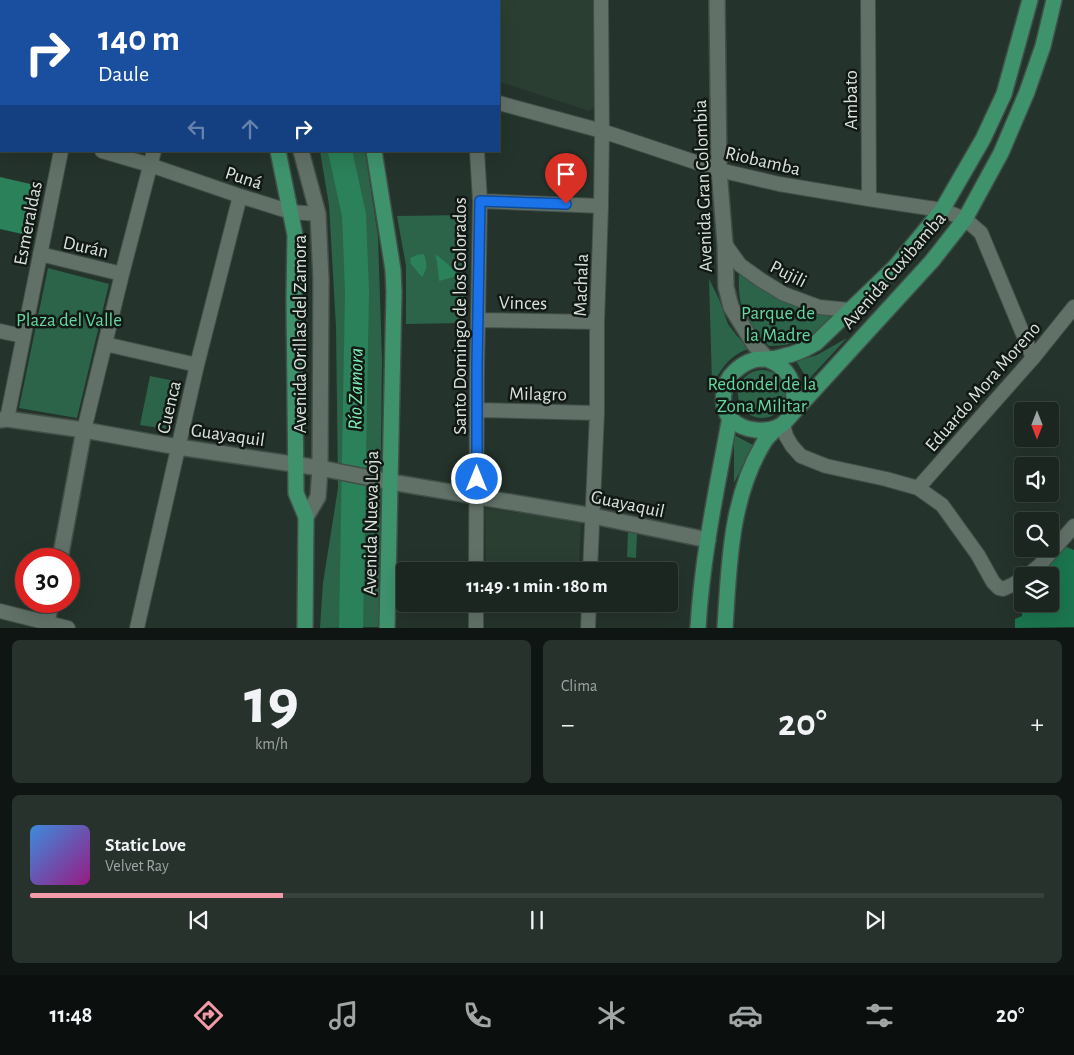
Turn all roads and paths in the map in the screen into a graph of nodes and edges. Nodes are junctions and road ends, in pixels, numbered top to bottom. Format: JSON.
{"nodes":[{"id":1,"x":601,"y":0,"type":"edge"},
{"id":2,"x":717,"y":0,"type":"edge"},
{"id":3,"x":868,"y":0,"type":"edge"},
{"id":4,"x":1030,"y":0,"type":"edge"},
{"id":5,"x":1054,"y":0,"type":"edge"},
{"id":6,"x":500,"y":103,"type":"edge"},
{"id":7,"x":602,"y":131,"type":"junction"},
{"id":8,"x":61,"y":152,"type":"edge"},
{"id":9,"x":109,"y":152,"type":"edge"},
{"id":10,"x":278,"y":152,"type":"edge"},
{"id":11,"x":301,"y":152,"type":"edge"},
{"id":12,"x":374,"y":152,"type":"edge"},
{"id":13,"x":477,"y":152,"type":"edge"},
{"id":14,"x":152,"y":158,"type":"edge"},
{"id":15,"x":720,"y":170,"type":"junction"},
{"id":16,"x":240,"y":196,"type":"junction"},
{"id":17,"x":869,"y":199,"type":"junction"},
{"id":18,"x":480,"y":201,"type":"junction"},
{"id":19,"x":601,"y":206,"type":"junction"},
{"id":20,"x":942,"y":210,"type":"junction"},
{"id":21,"x":291,"y":212,"type":"junction"},
{"id":22,"x":318,"y":214,"type":"junction"},
{"id":23,"x":965,"y":219,"type":"junction"},
{"id":24,"x":725,"y":244,"type":"junction"},
{"id":25,"x":40,"y":254,"type":"junction"},
{"id":26,"x":122,"y":274,"type":"junction"},
{"id":27,"x":1074,"y":307,"type":"edge"},
{"id":28,"x":850,"y":310,"type":"junction"},
{"id":29,"x":478,"y":320,"type":"junction"},
{"id":30,"x":597,"y":322,"type":"junction"},
{"id":31,"x":0,"y":332,"type":"edge"},
{"id":32,"x":23,"y":336,"type":"junction"},
{"id":33,"x":106,"y":344,"type":"junction"},
{"id":34,"x":1034,"y":358,"type":"junction"},
{"id":35,"x":767,"y":359,"type":"junction"},
{"id":36,"x":197,"y":365,"type":"junction"},
{"id":37,"x":477,"y":410,"type":"junction"},
{"id":38,"x":597,"y":413,"type":"junction"},
{"id":39,"x":2,"y":417,"type":"edge"},
{"id":40,"x":730,"y":417,"type":"junction"},
{"id":41,"x":784,"y":422,"type":"junction"},
{"id":42,"x":84,"y":430,"type":"junction"},
{"id":43,"x":178,"y":447,"type":"junction"},
{"id":44,"x":296,"y":464,"type":"junction"},
{"id":45,"x":320,"y":468,"type":"junction"},
{"id":46,"x":391,"y":482,"type":"junction"},
{"id":47,"x":918,"y":488,"type":"junction"},
{"id":48,"x":477,"y":496,"type":"junction"},
{"id":49,"x":593,"y":516,"type":"junction"},
{"id":50,"x":306,"y":517,"type":"junction"},
{"id":51,"x":1074,"y":526,"type":"edge"},
{"id":52,"x":708,"y":540,"type":"junction"},
{"id":53,"x":62,"y":548,"type":"edge"},
{"id":54,"x":476,"y":562,"type":"edge"},
{"id":55,"x":590,"y":562,"type":"edge"},
{"id":56,"x":1038,"y":567,"type":"edge"},
{"id":57,"x":1014,"y":584,"type":"edge"},
{"id":58,"x":0,"y":611,"type":"edge"},
{"id":59,"x":476,"y":612,"type":"edge"},
{"id":60,"x":589,"y":612,"type":"edge"},
{"id":61,"x":47,"y":625,"type":"edge"},
{"id":62,"x":68,"y":628,"type":"edge"},
{"id":63,"x":137,"y":628,"type":"edge"},
{"id":64,"x":305,"y":628,"type":"edge"},
{"id":65,"x":387,"y":628,"type":"edge"},
{"id":66,"x":476,"y":628,"type":"edge"},
{"id":67,"x":588,"y":628,"type":"edge"},
{"id":68,"x":698,"y":628,"type":"edge"},
{"id":69,"x":725,"y":628,"type":"edge"}],
"edges":[{"from":1,"to":7,"type":"street","name":"Machala"},
{"from":2,"to":15,"type":"main road","name":"Avenida Gran Colombia"},
{"from":3,"to":17,"type":"street","name":"Ambato"},
{"from":4,"to":20,"type":"main road","name":"Avenida Cuxibamba"},
{"from":5,"to":23,"type":"main road","name":"Avenida Cuxibamba"},
{"from":6,"to":7,"type":"street","name":"Riobamba"},
{"from":7,"to":15,"type":"street","name":"Riobamba"},
{"from":7,"to":19,"type":"street","name":"Machala"},
{"from":8,"to":25,"type":"street","name":"Esmeraldas"},
{"from":9,"to":14,"type":"street","name":"Puná"},
{"from":10,"to":21,"type":"main road","name":"Avenida Orillas del Zamora"},
{"from":11,"to":22,"type":"main road","name":"Avenida Orillas del Zamora"},
{"from":12,"to":46,"type":"main road","name":"Avenida Nueva Loja"},
{"from":13,"to":18,"type":"street","name":"Santo Domingo de los Colorados"},
{"from":14,"to":16,"type":"street","name":"Puná"},
{"from":14,"to":26,"type":"street"},
{"from":15,"to":17,"type":"street","name":"Riobamba"},
{"from":15,"to":24,"type":"main road","name":"Avenida Gran Colombia"},
{"from":16,"to":21,"type":"street","name":"Puná"},
{"from":16,"to":36,"type":"street","name":"Cuenca"},
{"from":17,"to":20,"type":"street","name":"Riobamba"},
{"from":18,"to":19,"type":"street"},
{"from":18,"to":29,"type":"street","name":"Santo Domingo de los Colorados"},
{"from":19,"to":30,"type":"street","name":"Machala"},
{"from":20,"to":23,"type":"street","name":"Riobamba"},
{"from":20,"to":28,"type":"main road","name":"Avenida Cuxibamba"},
{"from":21,"to":22,"type":"street","name":"Puná"},
{"from":21,"to":44,"type":"main road","name":"Avenida Orillas del Zamora"},
{"from":22,"to":45,"type":"main road","name":"Avenida Orillas del Zamora"},
{"from":23,"to":34,"type":"street"},
{"from":23,"to":41,"type":"main road","name":"Avenida Cuxibamba"},
{"from":24,"to":28,"type":"street","name":"Pujili"},
{"from":24,"to":35,"type":"main road","name":"Avenida Gran Colombia"},
{"from":25,"to":26,"type":"street","name":"Durán"},
{"from":25,"to":32,"type":"street","name":"Esmeraldas"},
{"from":26,"to":33,"type":"street"},
{"from":27,"to":34,"type":"street","name":"Eduardo Mora Moreno"},
{"from":28,"to":35,"type":"main road","name":"Avenida Cuxibamba"},
{"from":29,"to":30,"type":"street","name":"Vinces"},
{"from":29,"to":37,"type":"street","name":"Santo Domingo de los Colorados"},
{"from":30,"to":38,"type":"street","name":"Machala"},
{"from":31,"to":32,"type":"street"},
{"from":32,"to":39,"type":"street","name":"Esmeraldas"},
{"from":33,"to":36,"type":"street"},
{"from":33,"to":42,"type":"street"},
{"from":34,"to":47,"type":"street","name":"Eduardo Mora Moreno"},
{"from":35,"to":40,"type":"main road"},
{"from":35,"to":41,"type":"main road"},
{"from":36,"to":43,"type":"street","name":"Cuenca"},
{"from":37,"to":38,"type":"street","name":"Milagro"},
{"from":37,"to":48,"type":"street","name":"Santo Domingo de los Colorados"},
{"from":38,"to":49,"type":"street","name":"Machala"},
{"from":39,"to":42,"type":"main road","name":"Guayaquil"},
{"from":40,"to":41,"type":"main road"},
{"from":40,"to":52,"type":"main road"},
{"from":41,"to":47,"type":"street"},
{"from":41,"to":69,"type":"main road","name":"Avenida Cuxibamba"},
{"from":42,"to":43,"type":"main road","name":"Guayaquil"},
{"from":42,"to":53,"type":"main road"},
{"from":43,"to":44,"type":"main road","name":"Guayaquil"},
{"from":43,"to":63,"type":"street","name":"Cuenca"},
{"from":44,"to":45,"type":"main road","name":"Guayaquil"},
{"from":44,"to":50,"type":"main road","name":"Avenida Orillas del Zamora"},
{"from":45,"to":46,"type":"main road","name":"Guayaquil"},
{"from":45,"to":50,"type":"main road","name":"Avenida Orillas del Zamora"},
{"from":46,"to":48,"type":"main road","name":"Guayaquil"},
{"from":46,"to":65,"type":"main road","name":"Avenida Nueva Loja"},
{"from":47,"to":57,"type":"street"},
{"from":48,"to":49,"type":"main road","name":"Guayaquil"},
{"from":48,"to":54,"type":"street","name":"Santo Domingo de los Colorados"},
{"from":49,"to":52,"type":"main road","name":"Guayaquil"},
{"from":49,"to":55,"type":"street","name":"Machala"},
{"from":50,"to":64,"type":"main road","name":"Avenida Orillas del Zamora"},
{"from":51,"to":56,"type":"street"},
{"from":52,"to":68,"type":"main road"},
{"from":58,"to":61,"type":"street"},
{"from":59,"to":66,"type":"street"},
{"from":60,"to":67,"type":"street"},
{"from":61,"to":62,"type":"street"}]}
